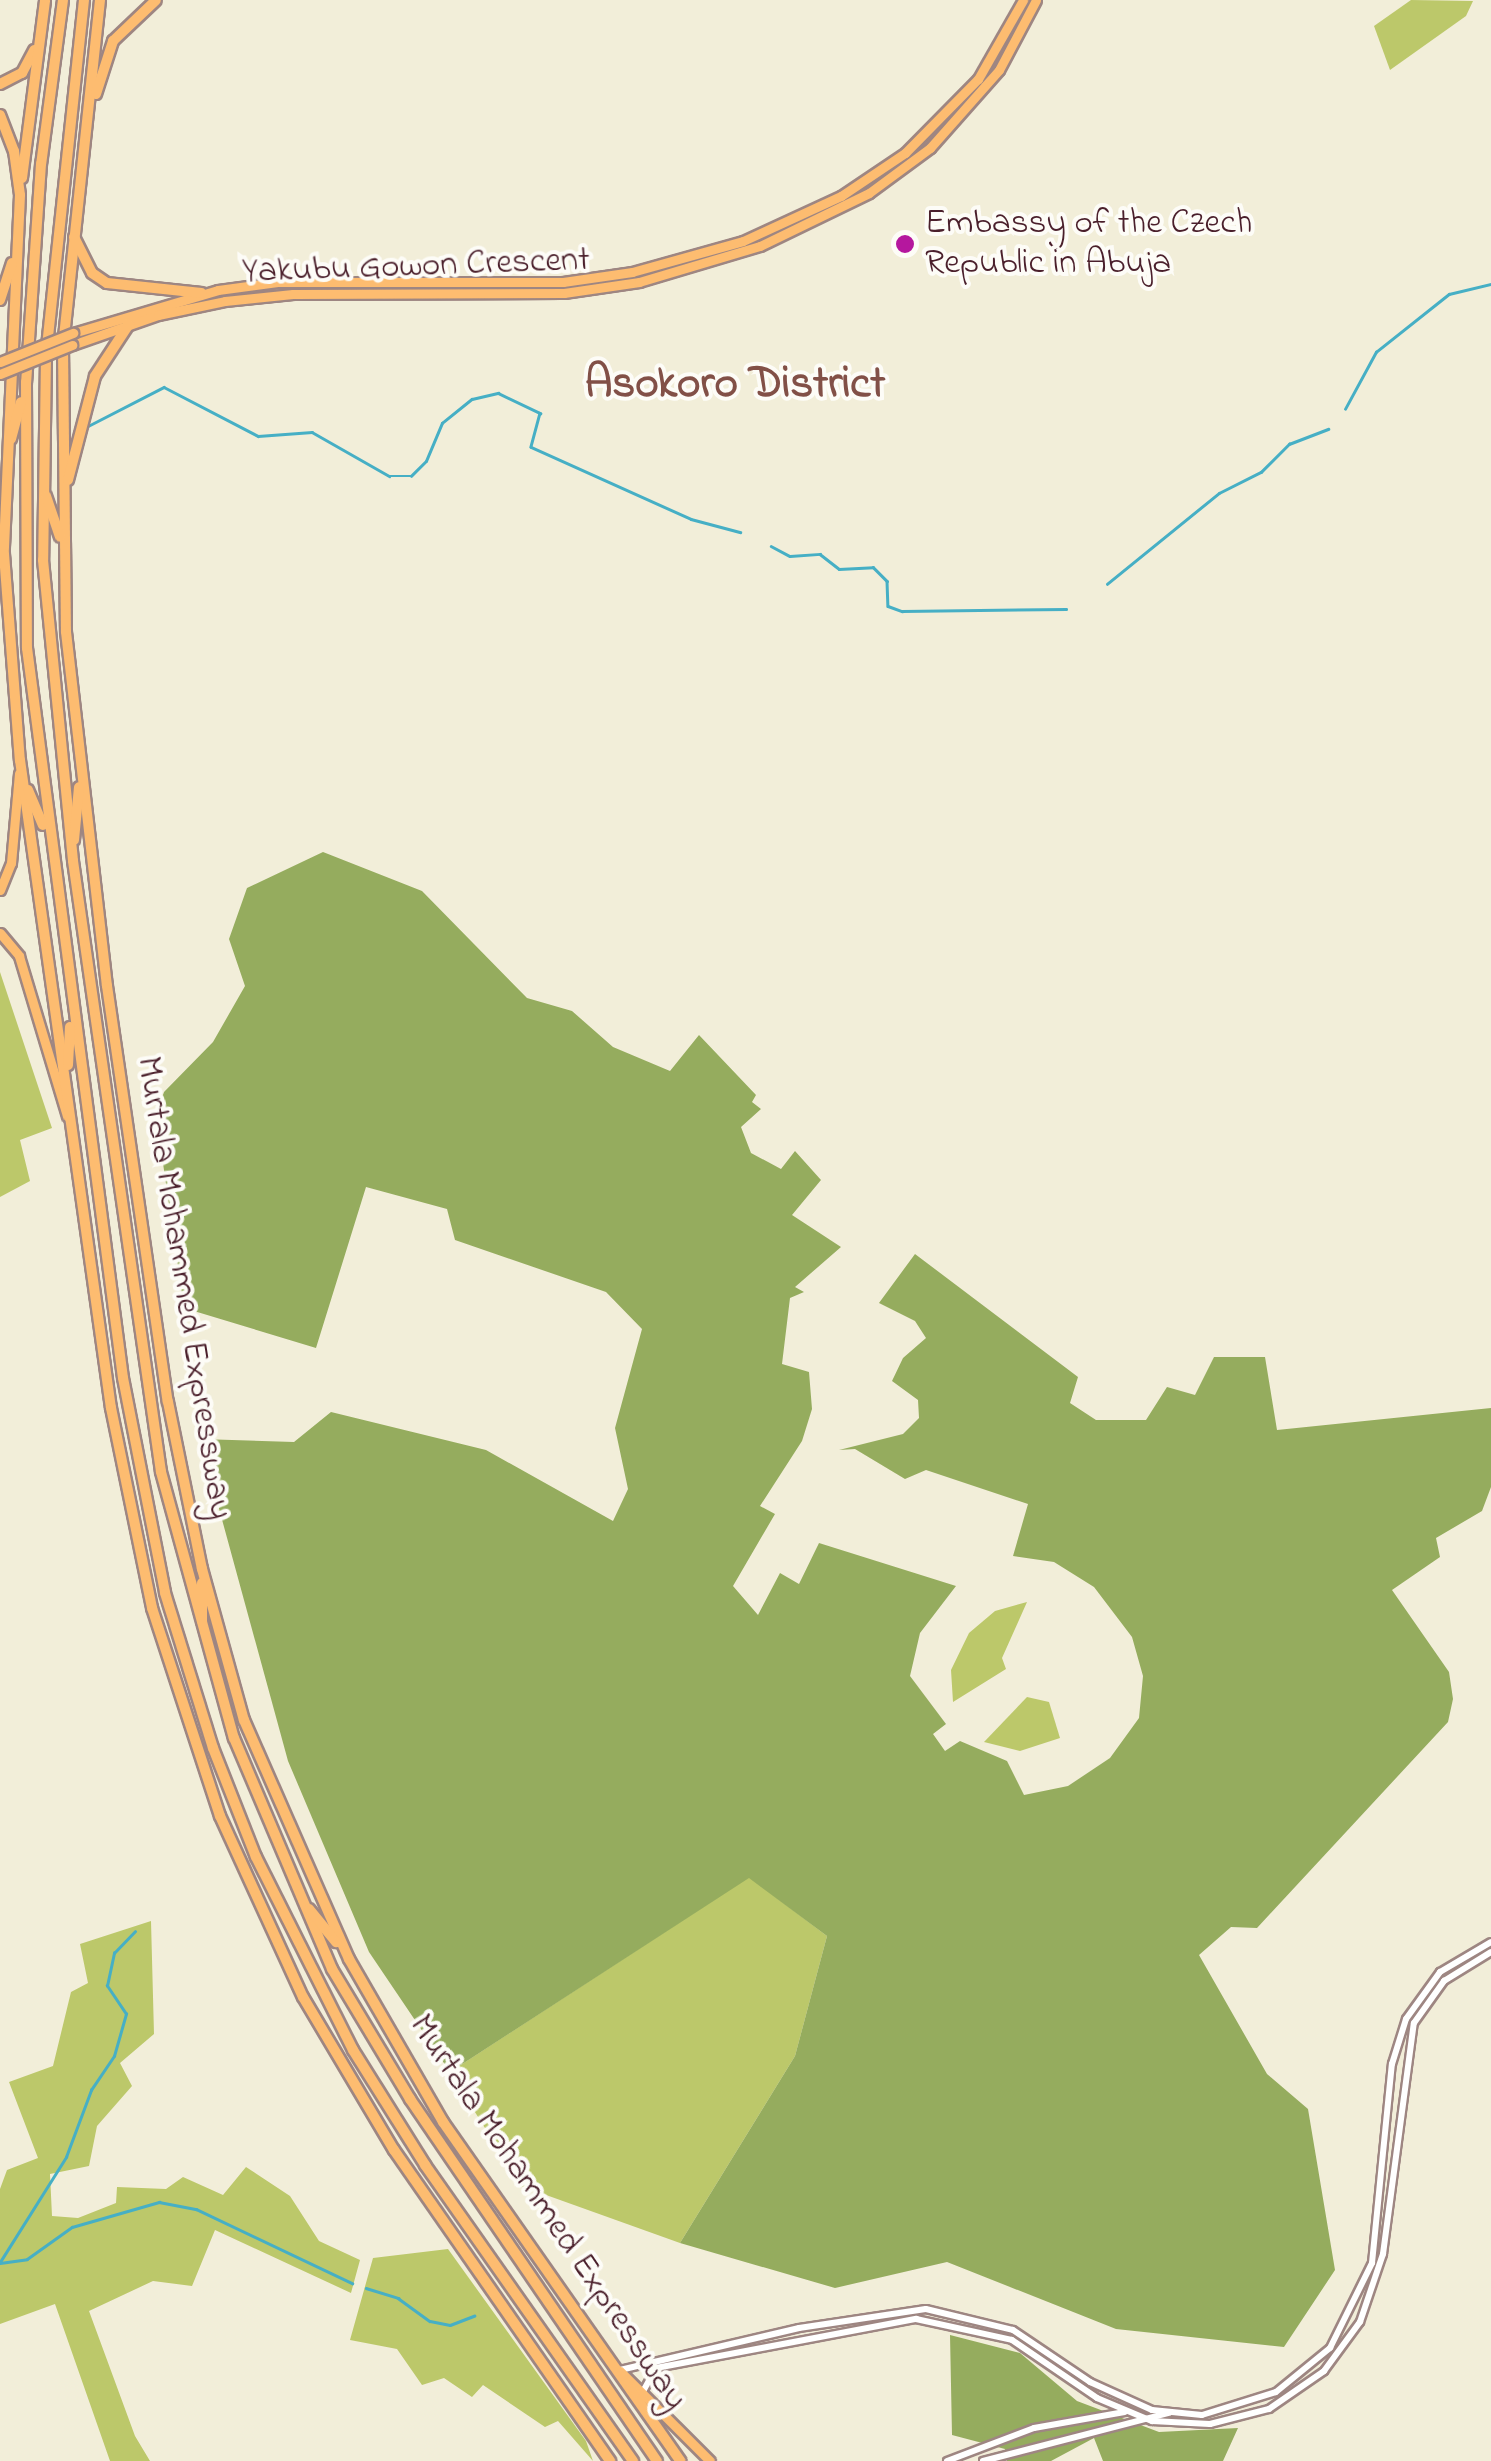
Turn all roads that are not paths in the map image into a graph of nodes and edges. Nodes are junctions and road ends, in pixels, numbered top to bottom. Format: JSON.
{"nodes":[{"id":1,"x":64,"y":0,"type":"edge"},
{"id":2,"x":84,"y":0,"type":"edge"},
{"id":3,"x":100,"y":0,"type":"edge"},
{"id":4,"x":156,"y":0,"type":"edge"},
{"id":5,"x":1023,"y":0,"type":"edge"},
{"id":6,"x":1036,"y":0,"type":"edge"},
{"id":7,"x":44,"y":5,"type":"edge"},
{"id":8,"x":0,"y":84,"type":"edge"},
{"id":9,"x":0,"y":115,"type":"edge"},
{"id":10,"x":88,"y":119,"type":"junction"},
{"id":11,"x":20,"y":195,"type":"junction"},
{"id":12,"x":74,"y":237,"type":"junction"},
{"id":13,"x":17,"y":248,"type":"junction"},
{"id":14,"x":70,"y":258,"type":"junction"},
{"id":15,"x":201,"y":293,"type":"junction"},
{"id":16,"x":0,"y":300,"type":"edge"},
{"id":17,"x":50,"y":321,"type":"junction"},
{"id":18,"x":129,"y":324,"type":"junction"},
{"id":19,"x":0,"y":362,"type":"edge"},
{"id":20,"x":0,"y":374,"type":"edge"},
{"id":21,"x":26,"y":382,"type":"junction"},
{"id":22,"x":6,"y":462,"type":"junction"},
{"id":23,"x":42,"y":485,"type":"junction"},
{"id":24,"x":64,"y":511,"type":"junction"},
{"id":25,"x":0,"y":532,"type":"edge"},
{"id":26,"x":64,"y":547,"type":"junction"},
{"id":27,"x":4,"y":554,"type":"junction"},
{"id":28,"x":20,"y":760,"type":"junction"},
{"id":29,"x":80,"y":766,"type":"junction"},
{"id":30,"x":22,"y":776,"type":"junction"},
{"id":31,"x":48,"y":840,"type":"junction"},
{"id":32,"x":72,"y":861,"type":"junction"},
{"id":33,"x":0,"y":890,"type":"edge"},
{"id":34,"x":0,"y":933,"type":"edge"},
{"id":35,"x":72,"y":1006,"type":"junction"},
{"id":36,"x":66,"y":1088,"type":"junction"},
{"id":37,"x":72,"y":1128,"type":"junction"},
{"id":38,"x":138,"y":1551,"type":"junction"},
{"id":39,"x":202,"y":1569,"type":"junction"},
{"id":40,"x":165,"y":1593,"type":"junction"},
{"id":41,"x":202,"y":1637,"type":"junction"},
{"id":42,"x":223,"y":1776,"type":"junction"},
{"id":43,"x":220,"y":1816,"type":"junction"},
{"id":44,"x":296,"y":1892,"type":"junction"},
{"id":45,"x":1491,"y":1942,"type":"edge"},
{"id":46,"x":1491,"y":1952,"type":"edge"},
{"id":47,"x":349,"y":1959,"type":"junction"},
{"id":48,"x":839,"y":2320,"type":"junction"},
{"id":49,"x":840,"y":2330,"type":"junction"},
{"id":50,"x":620,"y":2370,"type":"junction"},
{"id":51,"x":641,"y":2396,"type":"junction"},
{"id":52,"x":1140,"y":2407,"type":"junction"},
{"id":53,"x":1126,"y":2412,"type":"junction"},
{"id":54,"x":1169,"y":2413,"type":"junction"},
{"id":55,"x":1152,"y":2422,"type":"junction"},
{"id":56,"x":596,"y":2442,"type":"junction"},
{"id":57,"x":602,"y":2461,"type":"edge"},
{"id":58,"x":610,"y":2461,"type":"edge"},
{"id":59,"x":634,"y":2461,"type":"edge"},
{"id":60,"x":657,"y":2461,"type":"edge"},
{"id":61,"x":677,"y":2461,"type":"edge"},
{"id":62,"x":710,"y":2461,"type":"edge"},
{"id":63,"x":947,"y":2461,"type":"edge"},
{"id":64,"x":983,"y":2461,"type":"edge"}],
"edges":[{"from":1,"to":21,"type":"highway","name":"Murtala Mohammed Expressway"},
{"from":2,"to":17,"type":"highway","name":"Murtala Mohammed Expressway"},
{"from":3,"to":10,"type":"highway","name":"Murtala Mohammed Expressway"},
{"from":4,"to":10,"type":"highway"},
{"from":5,"to":15,"type":"main road","name":"Yakubu Gowon Crescent"},
{"from":6,"to":18,"type":"main road","name":"Yakubu Gowon Crescent"},
{"from":7,"to":8,"type":"highway"},
{"from":7,"to":11,"type":"highway"},
{"from":9,"to":11,"type":"highway"},
{"from":10,"to":12,"type":"highway","name":"Murtala Mohammed Expressway"},
{"from":11,"to":13,"type":"highway"},
{"from":12,"to":14,"type":"highway","name":"Murtala Mohammed Expressway"},
{"from":12,"to":15,"type":"highway"},
{"from":13,"to":16,"type":"highway"},
{"from":13,"to":22,"type":"highway"},
{"from":14,"to":17,"type":"highway"},
{"from":14,"to":24,"type":"highway","name":"Murtala Mohammed Expressway"},
{"from":15,"to":19,"type":"main road","name":"Yakubu Gowon Crescent","bridge":true},
{"from":17,"to":23,"type":"highway","name":"Murtala Mohammed Expressway"},
{"from":18,"to":20,"type":"main road","name":"Yakubu Gowon Crescent","bridge":true},
{"from":18,"to":24,"type":"highway"},
{"from":21,"to":22,"type":"highway"},
{"from":21,"to":31,"type":"highway","name":"Murtala Mohammed Expressway"},
{"from":22,"to":27,"type":"highway"},
{"from":23,"to":26,"type":"highway"},
{"from":23,"to":32,"type":"highway","name":"Murtala Mohammed Expressway"},
{"from":24,"to":26,"type":"highway","name":"Murtala Mohammed Expressway"},
{"from":25,"to":27,"type":"highway"},
{"from":26,"to":29,"type":"highway","name":"Murtala Mohammed Expressway"},
{"from":27,"to":28,"type":"highway"},
{"from":28,"to":30,"type":"highway"},
{"from":28,"to":33,"type":"main road"},
{"from":29,"to":32,"type":"highway"},
{"from":29,"to":39,"type":"highway","name":"Murtala Mohammed Expressway"},
{"from":30,"to":31,"type":"highway"},
{"from":30,"to":36,"type":"highway"},
{"from":31,"to":35,"type":"highway","name":"Murtala Mohammed Expressway"},
{"from":32,"to":41,"type":"highway","name":"Murtala Mohammed Expressway"},
{"from":34,"to":37,"type":"main road"},
{"from":35,"to":36,"type":"highway"},
{"from":35,"to":40,"type":"highway","name":"Murtala Mohammed Expressway"},
{"from":36,"to":37,"type":"highway"},
{"from":37,"to":38,"type":"highway"},
{"from":38,"to":40,"type":"highway"},
{"from":38,"to":43,"type":"highway"},
{"from":39,"to":41,"type":"highway"},
{"from":39,"to":47,"type":"highway","name":"Murtala Mohammed Expressway"},
{"from":40,"to":42,"type":"highway","name":"Murtala Mohammed Expressway"},
{"from":41,"to":44,"type":"highway","name":"Murtala Mohammed Expressway"},
{"from":42,"to":43,"type":"highway"},
{"from":42,"to":59,"type":"highway","name":"Murtala Mohammed Expressway"},
{"from":43,"to":56,"type":"highway"},
{"from":44,"to":47,"type":"highway"},
{"from":44,"to":60,"type":"highway","name":"Murtala Mohammed Expressway"},
{"from":45,"to":54,"type":"street"},
{"from":46,"to":55,"type":"street"},
{"from":47,"to":50,"type":"highway","name":"Murtala Mohammed Expressway"},
{"from":48,"to":49,"type":"street"},
{"from":48,"to":50,"type":"street"},
{"from":48,"to":52,"type":"street"},
{"from":49,"to":51,"type":"street"},
{"from":49,"to":53,"type":"street"},
{"from":50,"to":51,"type":"highway","name":"Murtala Mohammed Expressway"},
{"from":51,"to":61,"type":"highway","name":"Murtala Mohammed Expressway"},
{"from":51,"to":62,"type":"main road"},
{"from":52,"to":53,"type":"street"},
{"from":52,"to":54,"type":"street"},
{"from":53,"to":55,"type":"street"},
{"from":53,"to":63,"type":"street"},
{"from":54,"to":55,"type":"street"},
{"from":55,"to":64,"type":"street"},
{"from":56,"to":57,"type":"highway"},
{"from":56,"to":58,"type":"highway"}]}
